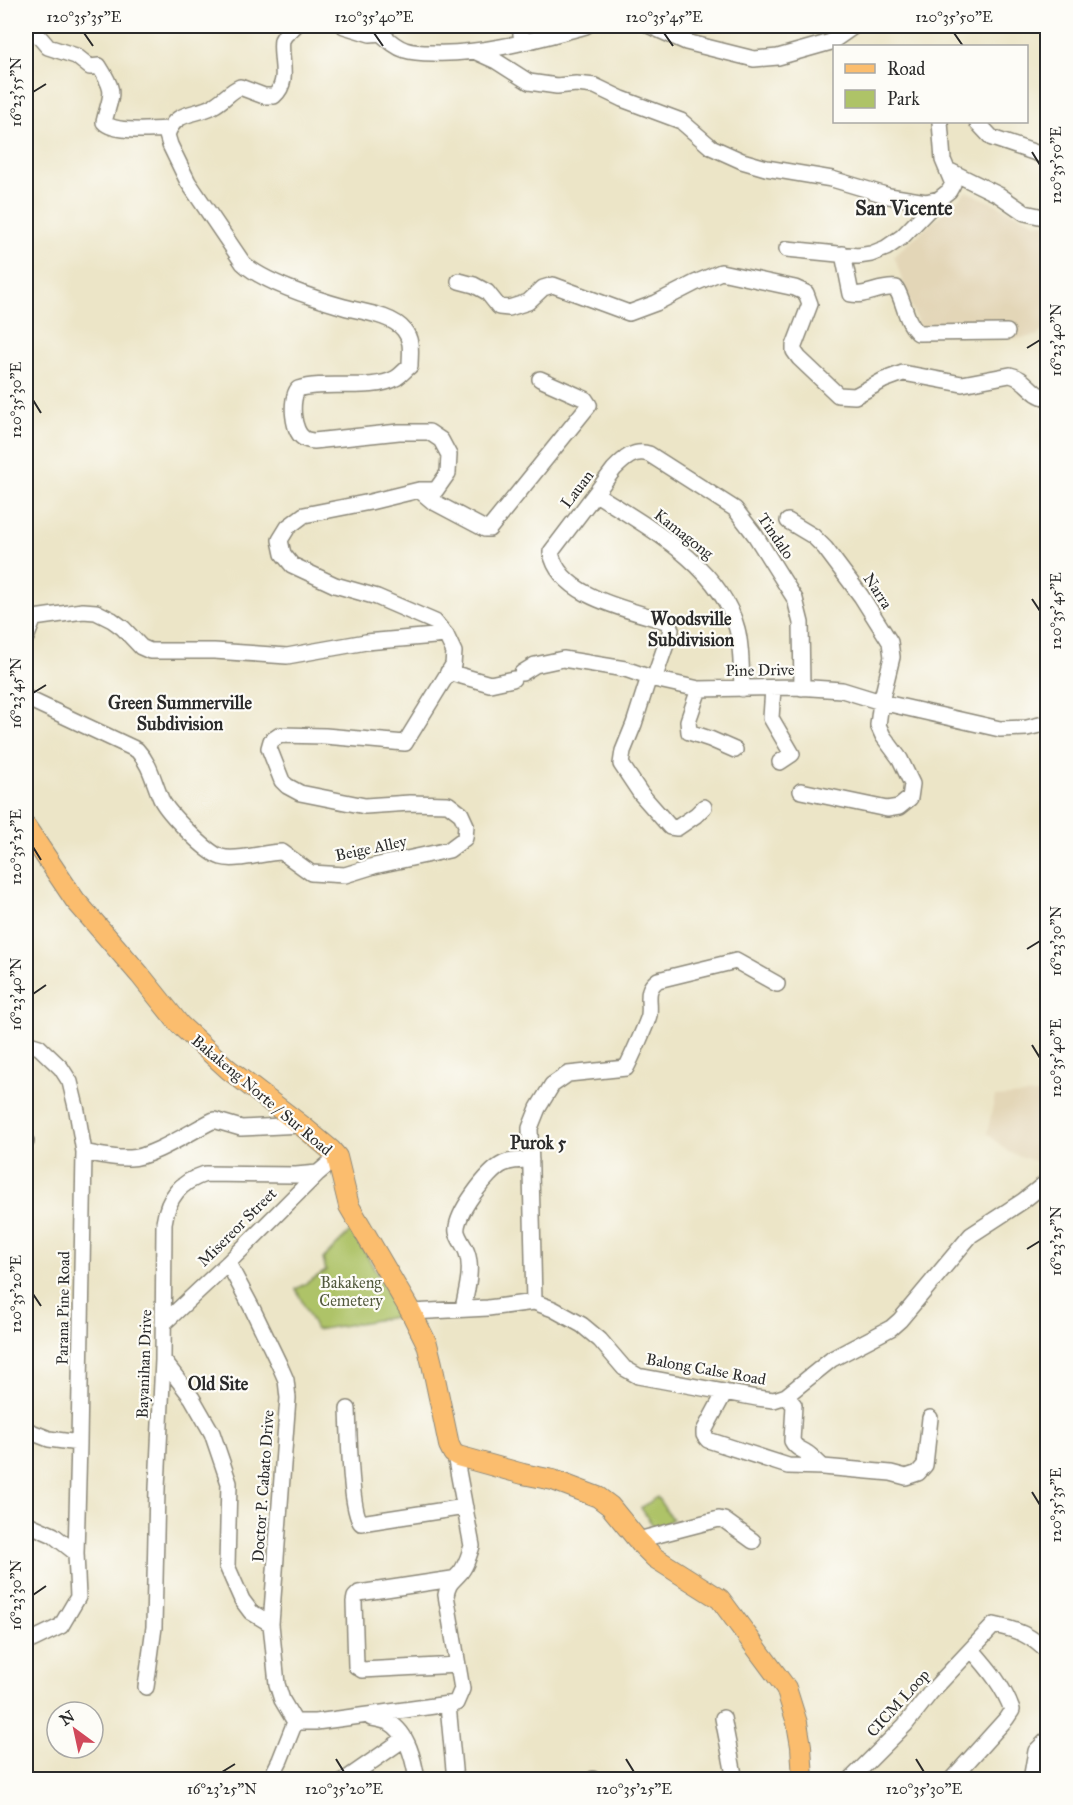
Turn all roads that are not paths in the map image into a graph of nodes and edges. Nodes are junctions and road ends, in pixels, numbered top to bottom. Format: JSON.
{"nodes":[{"id":1,"x":30,"y":26,"type":"edge"},
{"id":2,"x":295,"y":26,"type":"edge"},
{"id":3,"x":344,"y":26,"type":"edge"},
{"id":4,"x":520,"y":26,"type":"edge"},
{"id":5,"x":586,"y":26,"type":"edge"},
{"id":6,"x":650,"y":26,"type":"edge"},
{"id":7,"x":854,"y":26,"type":"edge"},
{"id":8,"x":378,"y":29,"type":"edge"},
{"id":9,"x":522,"y":42,"type":"junction"},
{"id":10,"x":836,"y":45,"type":"edge"},
{"id":11,"x":833,"y":48,"type":"edge"},
{"id":12,"x":474,"y":51,"type":"junction"},
{"id":13,"x":940,"y":123,"type":"edge"},
{"id":14,"x":978,"y":123,"type":"edge"},
{"id":15,"x":169,"y":129,"type":"junction"},
{"id":16,"x":1047,"y":157,"type":"edge"},
{"id":17,"x":948,"y":170,"type":"junction"},
{"id":18,"x":939,"y":199,"type":"junction"},
{"id":19,"x":1047,"y":218,"type":"edge"},
{"id":20,"x":787,"y":249,"type":"dead end"},
{"id":21,"x":843,"y":254,"type":"junction"},
{"id":22,"x":459,"y":281,"type":"dead end"},
{"id":23,"x":1007,"y":332,"type":"dead end"},
{"id":24,"x":540,"y":379,"type":"dead end"},
{"id":25,"x":1047,"y":399,"type":"edge"},
{"id":26,"x":644,"y":453,"type":"joint"},
{"id":27,"x":419,"y":490,"type":"junction"},
{"id":28,"x":596,"y":494,"type":"junction"},
{"id":29,"x":788,"y":521,"type":"dead end"},
{"id":30,"x":30,"y":616,"type":"edge"},
{"id":31,"x":446,"y":635,"type":"junction"},
{"id":32,"x":26,"y":638,"type":"edge"},
{"id":33,"x":448,"y":672,"type":"junction"},
{"id":34,"x":651,"y":678,"type":"junction"},
{"id":35,"x":742,"y":688,"type":"junction"},
{"id":36,"x":773,"y":688,"type":"junction"},
{"id":37,"x":802,"y":688,"type":"junction"},
{"id":38,"x":699,"y":689,"type":"junction"},
{"id":39,"x":26,"y":698,"type":"edge"},
{"id":40,"x":881,"y":702,"type":"junction"},
{"id":41,"x":1047,"y":723,"type":"edge"},
{"id":42,"x":735,"y":750,"type":"dead end"},
{"id":43,"x":780,"y":762,"type":"dead end"},
{"id":44,"x":801,"y":791,"type":"dead end"},
{"id":45,"x":704,"y":807,"type":"dead end"},
{"id":46,"x":26,"y":827,"type":"edge"},
{"id":47,"x":777,"y":984,"type":"dead end"},
{"id":48,"x":26,"y":1043,"type":"edge"},
{"id":49,"x":301,"y":1125,"type":"junction"},
{"id":50,"x":84,"y":1152,"type":"junction"},
{"id":51,"x":337,"y":1157,"type":"junction"},
{"id":52,"x":531,"y":1160,"type":"junction"},
{"id":53,"x":318,"y":1173,"type":"junction"},
{"id":54,"x":1047,"y":1181,"type":"edge"},
{"id":55,"x":228,"y":1263,"type":"junction"},
{"id":56,"x":534,"y":1302,"type":"junction"},
{"id":57,"x":463,"y":1309,"type":"junction"},
{"id":58,"x":411,"y":1312,"type":"junction"},
{"id":59,"x":163,"y":1324,"type":"junction"},
{"id":60,"x":163,"y":1360,"type":"junction"},
{"id":61,"x":725,"y":1392,"type":"junction"},
{"id":62,"x":786,"y":1396,"type":"junction"},
{"id":63,"x":348,"y":1409,"type":"dead end"},
{"id":64,"x":930,"y":1419,"type":"dead end"},
{"id":65,"x":26,"y":1430,"type":"edge"},
{"id":66,"x":79,"y":1443,"type":"junction"},
{"id":67,"x":455,"y":1455,"type":"junction"},
{"id":68,"x":823,"y":1467,"type":"junction"},
{"id":69,"x":465,"y":1508,"type":"junction"},
{"id":70,"x":26,"y":1523,"type":"edge"},
{"id":71,"x":638,"y":1540,"type":"junction"},
{"id":72,"x":753,"y":1541,"type":"dead end"},
{"id":73,"x":76,"y":1553,"type":"junction"},
{"id":74,"x":452,"y":1579,"type":"junction"},
{"id":75,"x":271,"y":1624,"type":"junction"},
{"id":76,"x":26,"y":1643,"type":"edge"},
{"id":77,"x":972,"y":1650,"type":"junction"},
{"id":78,"x":1047,"y":1652,"type":"edge"},
{"id":79,"x":458,"y":1665,"type":"junction"},
{"id":80,"x":146,"y":1687,"type":"dead end"},
{"id":81,"x":448,"y":1705,"type":"junction"},
{"id":82,"x":359,"y":1715,"type":"junction"},
{"id":83,"x":723,"y":1718,"type":"dead end"},
{"id":84,"x":295,"y":1722,"type":"junction"},
{"id":85,"x":404,"y":1739,"type":"junction"},
{"id":86,"x":1047,"y":1739,"type":"edge"},
{"id":87,"x":270,"y":1779,"type":"edge"},
{"id":88,"x":345,"y":1779,"type":"edge"},
{"id":89,"x":417,"y":1779,"type":"edge"},
{"id":90,"x":455,"y":1779,"type":"edge"},
{"id":91,"x":735,"y":1779,"type":"edge"},
{"id":92,"x":803,"y":1779,"type":"edge"},
{"id":93,"x":850,"y":1779,"type":"edge"},
{"id":94,"x":951,"y":1779,"type":"edge"},
{"id":95,"x":1031,"y":1779,"type":"edge"}],
"edges":[{"from":1,"to":15,"type":"street"},
{"from":2,"to":15,"type":"street"},
{"from":3,"to":8,"type":"street"},
{"from":4,"to":9,"type":"street"},
{"from":5,"to":9,"type":"street"},
{"from":6,"to":11,"type":"street"},
{"from":7,"to":10,"type":"street"},
{"from":8,"to":12,"type":"street"},
{"from":9,"to":12,"type":"street"},
{"from":12,"to":18,"type":"street"},
{"from":13,"to":17,"type":"street"},
{"from":14,"to":16,"type":"street"},
{"from":15,"to":27,"type":"street"},
{"from":17,"to":18,"type":"street"},
{"from":17,"to":19,"type":"street"},
{"from":18,"to":21,"type":"street"},
{"from":20,"to":21,"type":"street"},
{"from":21,"to":23,"type":"street"},
{"from":22,"to":25,"type":"street"},
{"from":24,"to":27,"type":"street"},
{"from":26,"to":28,"type":"street","name":"Lauan"},
{"from":26,"to":37,"type":"street","name":"Tindalo"},
{"from":27,"to":31,"type":"street"},
{"from":28,"to":34,"type":"street","name":"Lauan"},
{"from":28,"to":35,"type":"street","name":"Kamagong"},
{"from":29,"to":40,"type":"street","name":"Narra"},
{"from":30,"to":31,"type":"street"},
{"from":30,"to":32,"type":"street"},
{"from":31,"to":33,"type":"street"},
{"from":33,"to":34,"type":"street","name":"Pine Drive"},
{"from":33,"to":39,"type":"street","name":"Beige Alley"},
{"from":34,"to":38,"type":"street","name":"Pine Drive"},
{"from":34,"to":45,"type":"street"},
{"from":35,"to":36,"type":"street","name":"Pine Drive"},
{"from":35,"to":38,"type":"street","name":"Pine Drive"},
{"from":36,"to":37,"type":"street","name":"Pine Drive"},
{"from":36,"to":43,"type":"street"},
{"from":37,"to":40,"type":"street","name":"Pine Drive"},
{"from":38,"to":42,"type":"street"},
{"from":40,"to":41,"type":"street","name":"Pine Drive"},
{"from":40,"to":44,"type":"street","name":"Narra"},
{"from":46,"to":49,"type":"main road","name":"Bakakeng Norte / Sur Road"},
{"from":47,"to":52,"type":"street"},
{"from":48,"to":50,"type":"street","name":"Parana Pine Road"},
{"from":49,"to":50,"type":"street"},
{"from":49,"to":51,"type":"main road","name":"Bakakeng Norte / Sur Road"},
{"from":50,"to":66,"type":"street","name":"Parana Pine Road"},
{"from":51,"to":53,"type":"street","name":"Misereor Street"},
{"from":51,"to":58,"type":"main road","name":"Bakakeng Norte / Sur Road"},
{"from":52,"to":56,"type":"street"},
{"from":52,"to":57,"type":"street"},
{"from":53,"to":55,"type":"street","name":"Misereor Street"},
{"from":53,"to":59,"type":"street","name":"Bayanihan Drive"},
{"from":54,"to":62,"type":"street","name":"Balong Calse Road"},
{"from":55,"to":59,"type":"street","name":"Misereor Street"},
{"from":55,"to":75,"type":"street","name":"Doctor P. Cabato Drive"},
{"from":56,"to":57,"type":"street","name":"Balong Calse Road"},
{"from":56,"to":61,"type":"street","name":"Balong Calse Road"},
{"from":57,"to":58,"type":"street","name":"Balong Calse Road"},
{"from":58,"to":67,"type":"main road","name":"Bakakeng Norte / Sur Road"},
{"from":59,"to":60,"type":"street","name":"Bayanihan Drive"},
{"from":60,"to":75,"type":"street"},
{"from":60,"to":80,"type":"street","name":"Bayanihan Drive"},
{"from":61,"to":62,"type":"street","name":"Balong Calse Road"},
{"from":61,"to":68,"type":"street"},
{"from":62,"to":68,"type":"street"},
{"from":63,"to":69,"type":"street"},
{"from":64,"to":68,"type":"street"},
{"from":65,"to":66,"type":"street"},
{"from":66,"to":73,"type":"street","name":"Parana Pine Road"},
{"from":67,"to":69,"type":"street"},
{"from":67,"to":71,"type":"main road"},
{"from":69,"to":74,"type":"street"},
{"from":70,"to":73,"type":"street"},
{"from":71,"to":72,"type":"street"},
{"from":71,"to":92,"type":"main road"},
{"from":73,"to":76,"type":"street","name":"Parana Pine Road"},
{"from":74,"to":79,"type":"street"},
{"from":74,"to":79,"type":"street"},
{"from":75,"to":84,"type":"street","name":"Doctor P. Cabato Drive"},
{"from":77,"to":78,"type":"street","name":"CICM Loop"},
{"from":77,"to":93,"type":"street","name":"CICM Loop"},
{"from":77,"to":94,"type":"street"},
{"from":79,"to":81,"type":"street"},
{"from":81,"to":82,"type":"street"},
{"from":81,"to":90,"type":"street"},
{"from":82,"to":84,"type":"street"},
{"from":82,"to":85,"type":"street"},
{"from":83,"to":91,"type":"street"},
{"from":84,"to":87,"type":"street"},
{"from":85,"to":88,"type":"street"},
{"from":85,"to":89,"type":"street"},
{"from":86,"to":95,"type":"street"}]}
